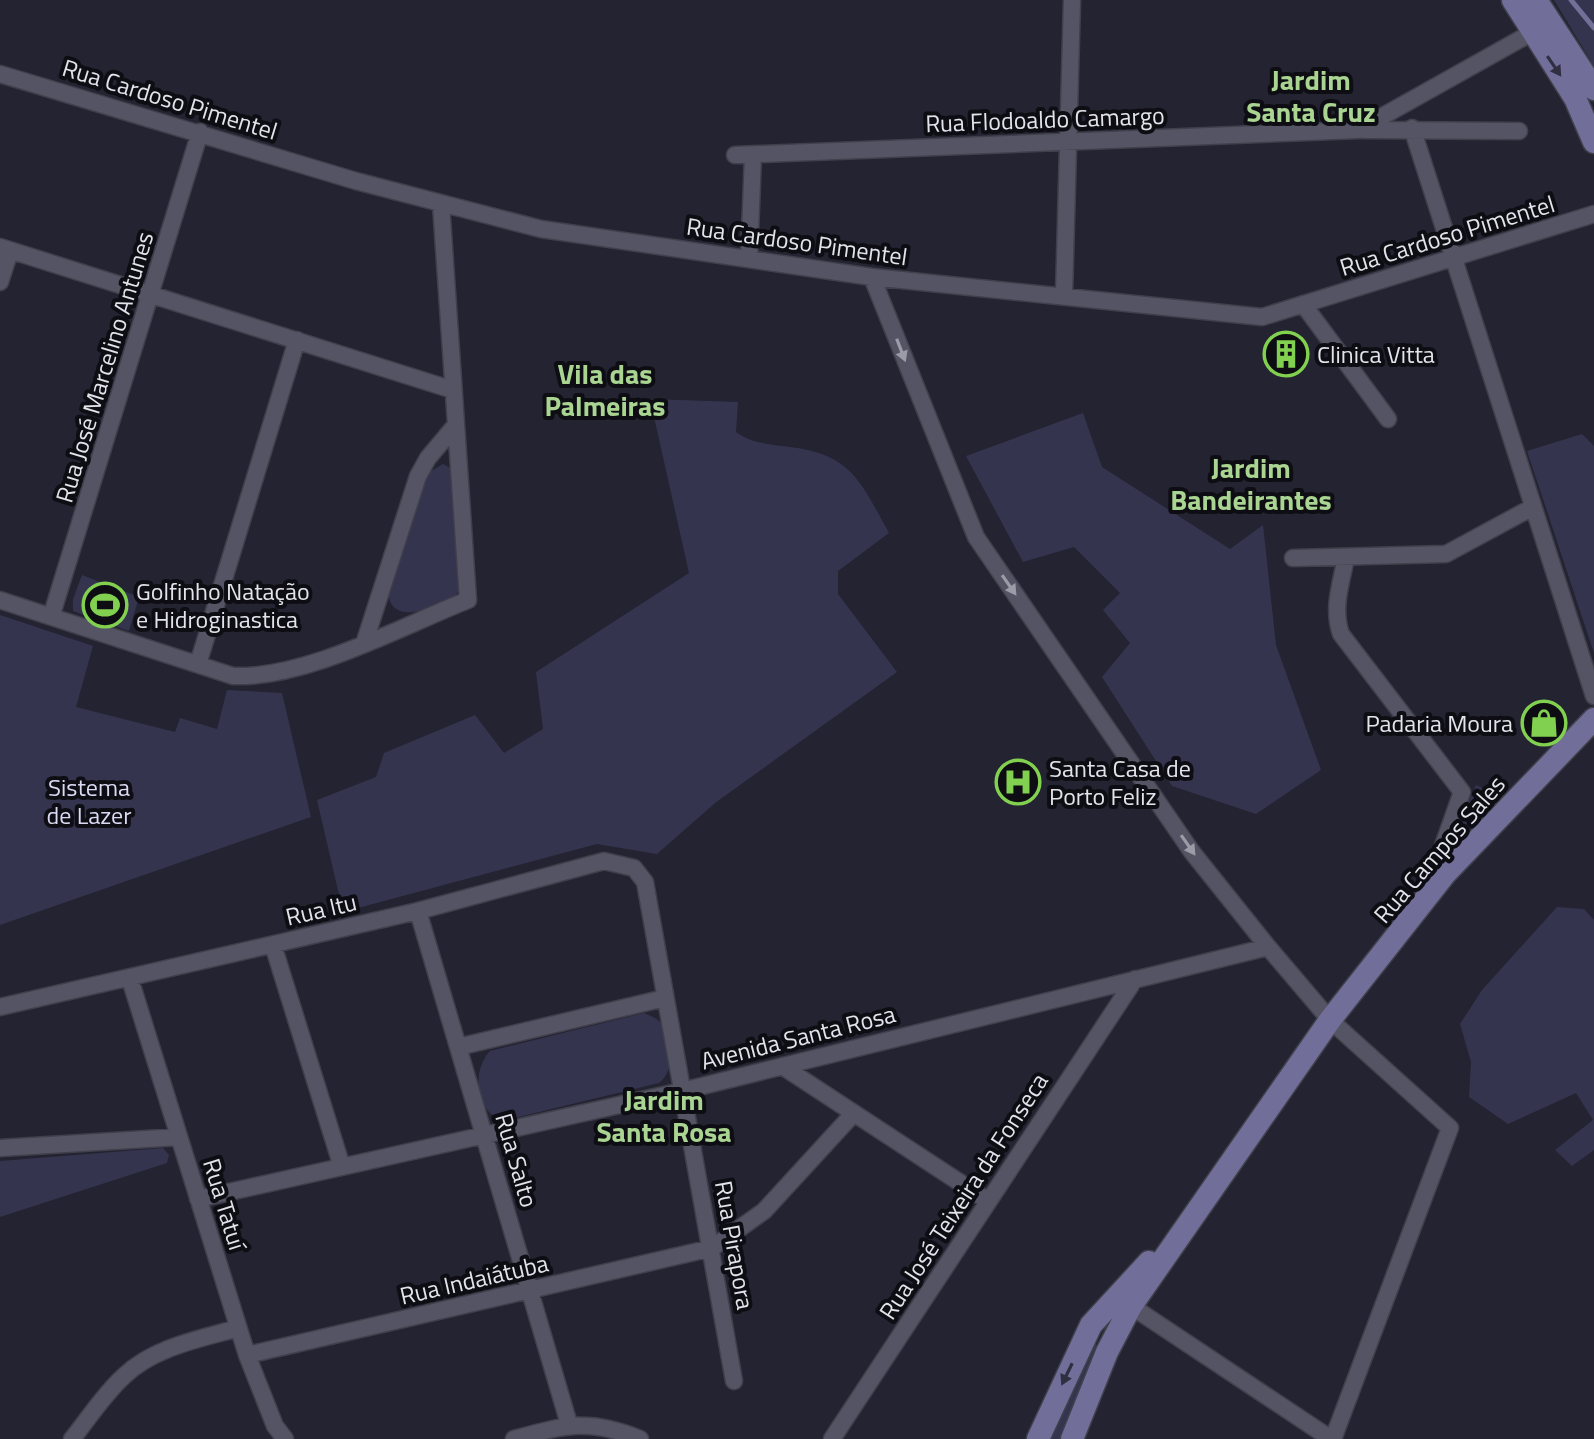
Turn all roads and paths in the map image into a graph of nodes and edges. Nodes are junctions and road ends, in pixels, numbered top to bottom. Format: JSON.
{"nodes":[{"id":1,"x":1072,"y":0,"type":"edge"},
{"id":2,"x":1513,"y":0,"type":"edge"},
{"id":3,"x":1536,"y":0,"type":"edge"},
{"id":4,"x":1540,"y":27,"type":"junction"},
{"id":5,"x":0,"y":74,"type":"edge"},
{"id":6,"x":1594,"y":89,"type":"edge"},
{"id":7,"x":1412,"y":128,"type":"junction"},
{"id":8,"x":1358,"y":130,"type":"junction"},
{"id":9,"x":1519,"y":131,"type":"dead end"},
{"id":10,"x":200,"y":132,"type":"junction"},
{"id":11,"x":1069,"y":141,"type":"junction"},
{"id":12,"x":1594,"y":142,"type":"edge"},
{"id":13,"x":735,"y":155,"type":"dead end"},
{"id":14,"x":753,"y":155,"type":"junction"},
{"id":15,"x":441,"y":204,"type":"junction"},
{"id":16,"x":1594,"y":214,"type":"edge"},
{"id":17,"x":5,"y":249,"type":"edge"},
{"id":18,"x":749,"y":259,"type":"junction"},
{"id":19,"x":1454,"y":259,"type":"junction"},
{"id":20,"x":872,"y":277,"type":"junction"},
{"id":21,"x":0,"y":282,"type":"edge"},
{"id":22,"x":152,"y":295,"type":"junction"},
{"id":23,"x":1064,"y":295,"type":"junction"},
{"id":24,"x":1303,"y":304,"type":"junction"},
{"id":25,"x":297,"y":340,"type":"junction"},
{"id":26,"x":453,"y":390,"type":"junction"},
{"id":27,"x":1388,"y":419,"type":"dead end"},
{"id":28,"x":455,"y":426,"type":"junction"},
{"id":29,"x":1533,"y":507,"type":"junction"},
{"id":30,"x":1293,"y":558,"type":"dead end"},
{"id":31,"x":1346,"y":558,"type":"junction"},
{"id":32,"x":0,"y":600,"type":"edge"},
{"id":33,"x":52,"y":614,"type":"junction"},
{"id":34,"x":365,"y":641,"type":"junction"},
{"id":35,"x":198,"y":664,"type":"junction"},
{"id":36,"x":1594,"y":696,"type":"edge"},
{"id":37,"x":1594,"y":719,"type":"edge"},
{"id":38,"x":1445,"y":874,"type":"junction"},
{"id":39,"x":645,"y":882,"type":"joint"},
{"id":40,"x":418,"y":911,"type":"junction"},
{"id":41,"x":273,"y":945,"type":"junction"},
{"id":42,"x":1268,"y":947,"type":"junction"},
{"id":43,"x":130,"y":979,"type":"junction"},
{"id":44,"x":1135,"y":979,"type":"junction"},
{"id":45,"x":665,"y":998,"type":"junction"},
{"id":46,"x":0,"y":1007,"type":"edge"},
{"id":47,"x":1330,"y":1020,"type":"junction"},
{"id":48,"x":458,"y":1047,"type":"junction"},
{"id":49,"x":782,"y":1066,"type":"junction"},
{"id":50,"x":682,"y":1091,"type":"junction"},
{"id":51,"x":854,"y":1113,"type":"junction"},
{"id":52,"x":484,"y":1135,"type":"junction"},
{"id":53,"x":179,"y":1137,"type":"junction"},
{"id":54,"x":0,"y":1148,"type":"edge"},
{"id":55,"x":342,"y":1167,"type":"junction"},
{"id":56,"x":198,"y":1199,"type":"junction"},
{"id":57,"x":988,"y":1201,"type":"junction"},
{"id":58,"x":1202,"y":1206,"type":"junction"},
{"id":59,"x":712,"y":1248,"type":"junction"},
{"id":60,"x":1153,"y":1257,"type":"junction"},
{"id":61,"x":530,"y":1291,"type":"junction"},
{"id":62,"x":1107,"y":1305,"type":"junction"},
{"id":63,"x":1131,"y":1306,"type":"junction"},
{"id":64,"x":1091,"y":1325,"type":"junction"},
{"id":65,"x":238,"y":1328,"type":"junction"},
{"id":66,"x":1107,"y":1352,"type":"junction"},
{"id":67,"x":247,"y":1355,"type":"junction"},
{"id":68,"x":734,"y":1381,"type":"dead end"},
{"id":69,"x":569,"y":1424,"type":"junction"},
{"id":70,"x":275,"y":1435,"type":"edge"},
{"id":71,"x":72,"y":1439,"type":"edge"},
{"id":72,"x":514,"y":1439,"type":"edge"},
{"id":73,"x":640,"y":1439,"type":"edge"},
{"id":74,"x":832,"y":1439,"type":"edge"},
{"id":75,"x":1038,"y":1439,"type":"edge"},
{"id":76,"x":1072,"y":1439,"type":"edge"},
{"id":77,"x":1332,"y":1439,"type":"edge"}],
"edges":[{"from":1,"to":11,"type":"street"},
{"from":2,"to":4,"type":"main road"},
{"from":3,"to":4,"type":"main road"},
{"from":4,"to":6,"type":"main road"},
{"from":4,"to":8,"type":"street","name":"Rua Flodoaldo Camargo"},
{"from":4,"to":12,"type":"main road","one_way":true},
{"from":5,"to":10,"type":"street","name":"Rua Cardoso Pimentel"},
{"from":7,"to":8,"type":"street","name":"Rua Flodoaldo Camargo"},
{"from":7,"to":9,"type":"street","name":"Rua Flodoaldo Camargo"},
{"from":7,"to":19,"type":"street"},
{"from":8,"to":11,"type":"street","name":"Rua Flodoaldo Camargo"},
{"from":10,"to":15,"type":"street","name":"Rua Cardoso Pimentel"},
{"from":10,"to":22,"type":"street","name":"Rua José Marcelino Antunes"},
{"from":11,"to":14,"type":"street","name":"Rua Flodoaldo Camargo"},
{"from":11,"to":23,"type":"street"},
{"from":13,"to":14,"type":"street","name":"Rua Flodoaldo Camargo"},
{"from":14,"to":18,"type":"street"},
{"from":15,"to":18,"type":"street","name":"Rua Cardoso Pimentel"},
{"from":15,"to":26,"type":"street"},
{"from":16,"to":19,"type":"street","name":"Rua Cardoso Pimentel"},
{"from":17,"to":21,"type":"street"},
{"from":17,"to":22,"type":"street"},
{"from":18,"to":20,"type":"street","name":"Rua Cardoso Pimentel"},
{"from":19,"to":24,"type":"street","name":"Rua Cardoso Pimentel"},
{"from":19,"to":29,"type":"street"},
{"from":20,"to":23,"type":"street","name":"Rua Cardoso Pimentel"},
{"from":20,"to":42,"type":"street","one_way":true},
{"from":22,"to":25,"type":"street"},
{"from":22,"to":33,"type":"street","name":"Rua José Marcelino Antunes"},
{"from":23,"to":24,"type":"street","name":"Rua Cardoso Pimentel"},
{"from":24,"to":27,"type":"street"},
{"from":25,"to":26,"type":"street"},
{"from":25,"to":35,"type":"street"},
{"from":26,"to":28,"type":"street"},
{"from":28,"to":34,"type":"street"},
{"from":28,"to":34,"type":"street"},
{"from":29,"to":31,"type":"street"},
{"from":29,"to":36,"type":"street"},
{"from":30,"to":31,"type":"street"},
{"from":31,"to":38,"type":"street"},
{"from":32,"to":33,"type":"street"},
{"from":33,"to":35,"type":"street"},
{"from":34,"to":35,"type":"street"},
{"from":37,"to":38,"type":"main road","name":"Rua Campos Sales"},
{"from":38,"to":47,"type":"main road","name":"Rua Campos Sales"},
{"from":39,"to":40,"type":"street","name":"Rua Itu"},
{"from":39,"to":45,"type":"street","name":"Rua Pirapora"},
{"from":40,"to":41,"type":"street","name":"Rua Itu"},
{"from":40,"to":48,"type":"street","name":"Rua Salto"},
{"from":41,"to":43,"type":"street","name":"Rua Itu"},
{"from":41,"to":55,"type":"street"},
{"from":42,"to":44,"type":"street","name":"Avenida Santa Rosa"},
{"from":42,"to":47,"type":"street"},
{"from":43,"to":46,"type":"street","name":"Rua Itu"},
{"from":43,"to":53,"type":"street","name":"Rua Tatuí"},
{"from":44,"to":49,"type":"street","name":"Avenida Santa Rosa"},
{"from":44,"to":57,"type":"street","name":"Rua José Teixeira da Fonseca"},
{"from":45,"to":48,"type":"street"},
{"from":45,"to":50,"type":"street","name":"Rua Pirapora"},
{"from":47,"to":58,"type":"main road","name":"Rua Campos Sales"},
{"from":47,"to":77,"type":"street"},
{"from":48,"to":52,"type":"street","name":"Rua Salto"},
{"from":49,"to":50,"type":"street","name":"Avenida Santa Rosa"},
{"from":49,"to":51,"type":"street"},
{"from":50,"to":52,"type":"street","name":"Avenida Santa Rosa"},
{"from":50,"to":59,"type":"street","name":"Rua Pirapora"},
{"from":51,"to":57,"type":"street"},
{"from":51,"to":59,"type":"street"},
{"from":52,"to":55,"type":"street","name":"Avenida Santa Rosa"},
{"from":52,"to":61,"type":"street","name":"Rua Salto"},
{"from":53,"to":54,"type":"street"},
{"from":53,"to":56,"type":"street","name":"Rua Tatuí"},
{"from":55,"to":56,"type":"street","name":"Avenida Santa Rosa"},
{"from":56,"to":65,"type":"street","name":"Rua Tatuí"},
{"from":57,"to":74,"type":"street","name":"Rua José Teixeira da Fonseca"},
{"from":58,"to":60,"type":"main road"},
{"from":58,"to":63,"type":"main road"},
{"from":59,"to":61,"type":"street","name":"Rua Indaiátuba"},
{"from":59,"to":68,"type":"street","name":"Rua Pirapora"},
{"from":60,"to":62,"type":"main road"},
{"from":60,"to":63,"type":"main road"},
{"from":61,"to":67,"type":"street","name":"Rua Indaiátuba"},
{"from":61,"to":69,"type":"street","name":"Rua Salto"},
{"from":62,"to":63,"type":"main road"},
{"from":62,"to":64,"type":"main road"},
{"from":63,"to":66,"type":"main road"},
{"from":63,"to":77,"type":"street"},
{"from":64,"to":66,"type":"main road"},
{"from":64,"to":75,"type":"main road","one_way":true},
{"from":65,"to":67,"type":"street","name":"Rua Tatuí"},
{"from":65,"to":71,"type":"street"},
{"from":66,"to":76,"type":"main road"},
{"from":67,"to":70,"type":"street","name":"Rua Tatuí"},
{"from":69,"to":72,"type":"street"},
{"from":69,"to":73,"type":"street"}]}
